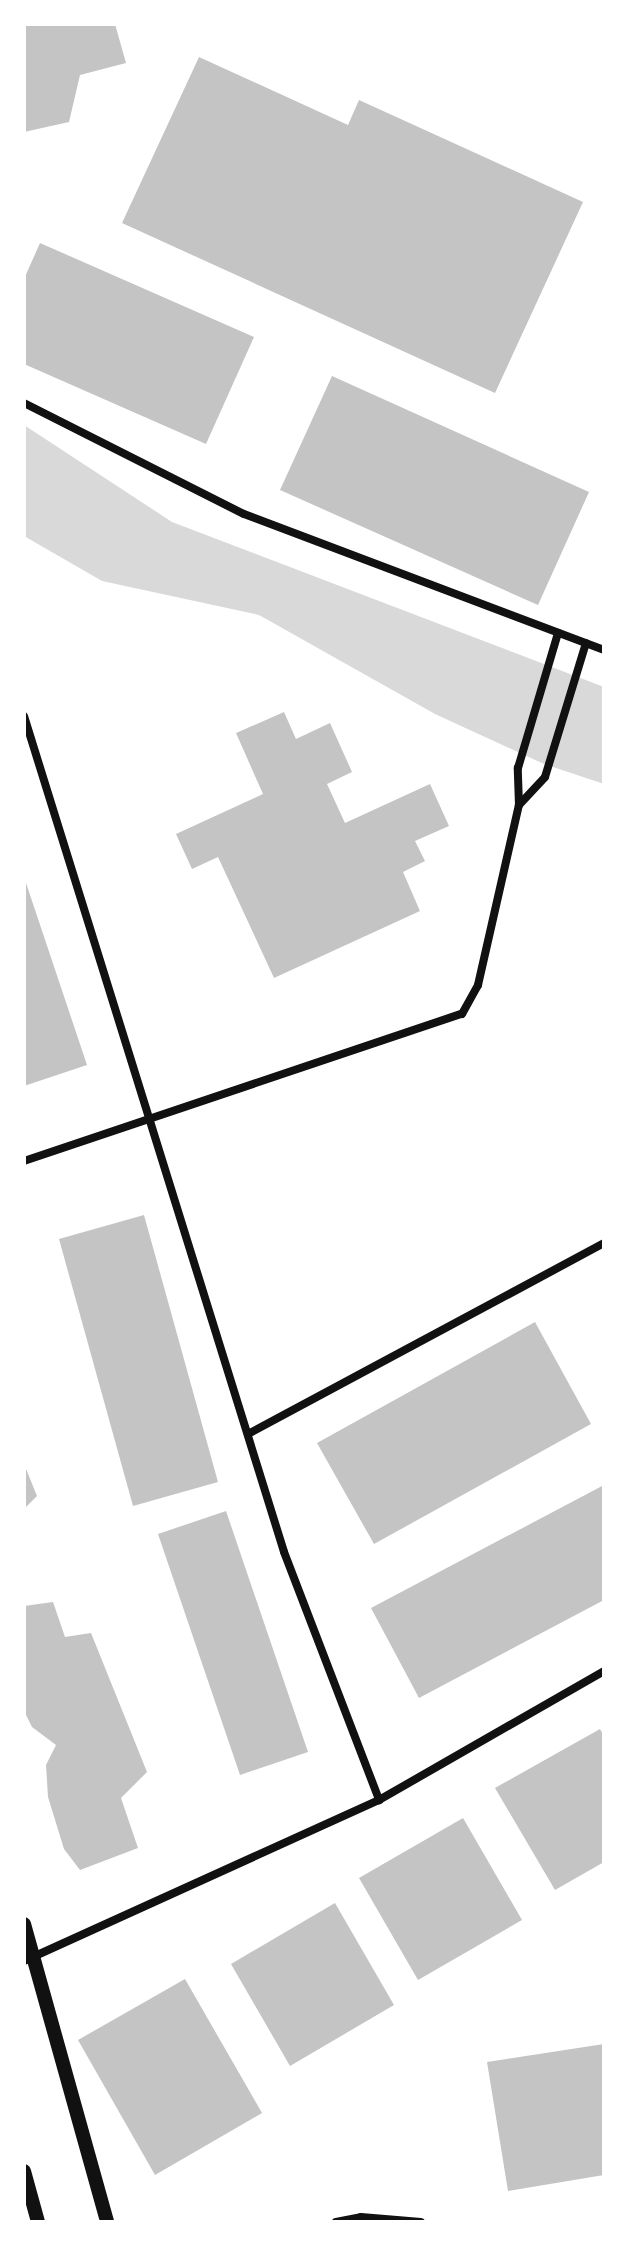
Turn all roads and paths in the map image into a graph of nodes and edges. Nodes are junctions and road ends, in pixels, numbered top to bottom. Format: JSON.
{"nodes":[{"id":1,"x":24,"y":403,"type":"edge"},
{"id":2,"x":558,"y":633,"type":"junction"},
{"id":3,"x":586,"y":643,"type":"junction"},
{"id":4,"x":604,"y":650,"type":"edge"},
{"id":5,"x":24,"y":716,"type":"edge"},
{"id":6,"x":519,"y":805,"type":"junction"},
{"id":7,"x":150,"y":1120,"type":"junction"},
{"id":8,"x":24,"y":1161,"type":"edge"},
{"id":9,"x":604,"y":1243,"type":"edge"},
{"id":10,"x":248,"y":1434,"type":"junction"},
{"id":11,"x":604,"y":1671,"type":"edge"},
{"id":12,"x":379,"y":1800,"type":"junction"},
{"id":13,"x":24,"y":1924,"type":"edge"},
{"id":14,"x":29,"y":1959,"type":"edge"},
{"id":15,"x":24,"y":2171,"type":"edge"},
{"id":16,"x":38,"y":2222,"type":"edge"},
{"id":17,"x":107,"y":2222,"type":"edge"},
{"id":18,"x":336,"y":2222,"type":"edge"},
{"id":19,"x":421,"y":2222,"type":"edge"}],
"edges":[{"from":1,"to":2,"type":"street"},
{"from":2,"to":3,"type":"street"},
{"from":2,"to":6,"type":"street"},
{"from":3,"to":4,"type":"street"},
{"from":3,"to":6,"type":"street"},
{"from":5,"to":7,"type":"street"},
{"from":6,"to":7,"type":"street"},
{"from":7,"to":8,"type":"street"},
{"from":7,"to":10,"type":"street"},
{"from":9,"to":10,"type":"street"},
{"from":10,"to":12,"type":"street"},
{"from":11,"to":12,"type":"street"},
{"from":12,"to":14,"type":"street"},
{"from":13,"to":14,"type":"street"},
{"from":14,"to":17,"type":"street"},
{"from":15,"to":16,"type":"street"},
{"from":18,"to":19,"type":"street"}]}
